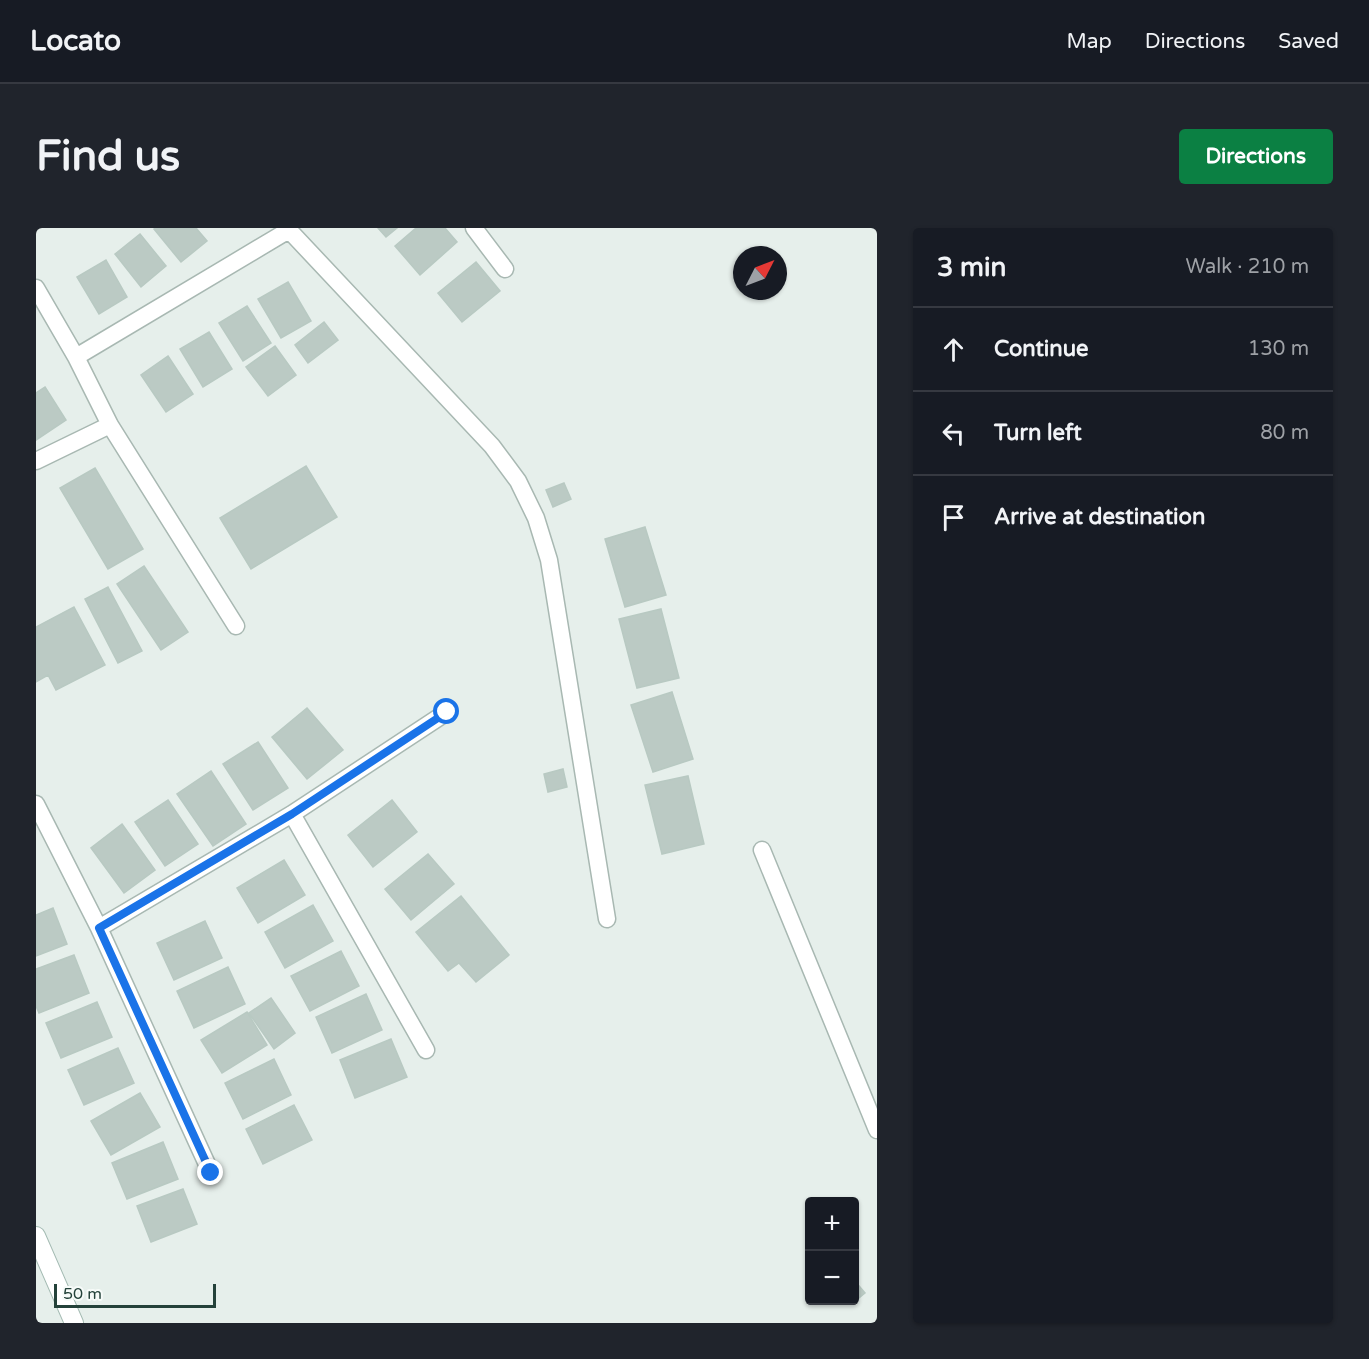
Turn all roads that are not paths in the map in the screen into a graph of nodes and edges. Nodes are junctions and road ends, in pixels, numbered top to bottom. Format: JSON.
{"nodes":[{"id":1,"x":474,"y":228,"type":"edge"},
{"id":2,"x":288,"y":229,"type":"edge"},
{"id":3,"x":505,"y":270,"type":"dead end"},
{"id":4,"x":36,"y":288,"type":"edge"},
{"id":5,"x":76,"y":357,"type":"junction"},
{"id":6,"x":110,"y":425,"type":"junction"},
{"id":7,"x":36,"y":461,"type":"edge"},
{"id":8,"x":236,"y":626,"type":"dead end"},
{"id":9,"x":447,"y":712,"type":"dead end"},
{"id":10,"x":36,"y":804,"type":"edge"},
{"id":11,"x":292,"y":814,"type":"junction"},
{"id":12,"x":762,"y":849,"type":"dead end"},
{"id":13,"x":607,"y":919,"type":"dead end"},
{"id":14,"x":99,"y":928,"type":"junction"},
{"id":15,"x":426,"y":1050,"type":"dead end"},
{"id":16,"x":877,"y":1130,"type":"edge"},
{"id":17,"x":211,"y":1173,"type":"dead end"},
{"id":18,"x":36,"y":1236,"type":"edge"},
{"id":19,"x":74,"y":1323,"type":"edge"}],
"edges":[{"from":1,"to":3,"type":"street"},
{"from":2,"to":5,"type":"street"},
{"from":2,"to":13,"type":"street"},
{"from":4,"to":5,"type":"street"},
{"from":5,"to":6,"type":"street"},
{"from":6,"to":7,"type":"street"},
{"from":6,"to":8,"type":"street"},
{"from":9,"to":11,"type":"street"},
{"from":10,"to":14,"type":"street"},
{"from":11,"to":14,"type":"street"},
{"from":11,"to":15,"type":"street"},
{"from":12,"to":16,"type":"street"},
{"from":14,"to":17,"type":"street"},
{"from":18,"to":19,"type":"main road"}]}
